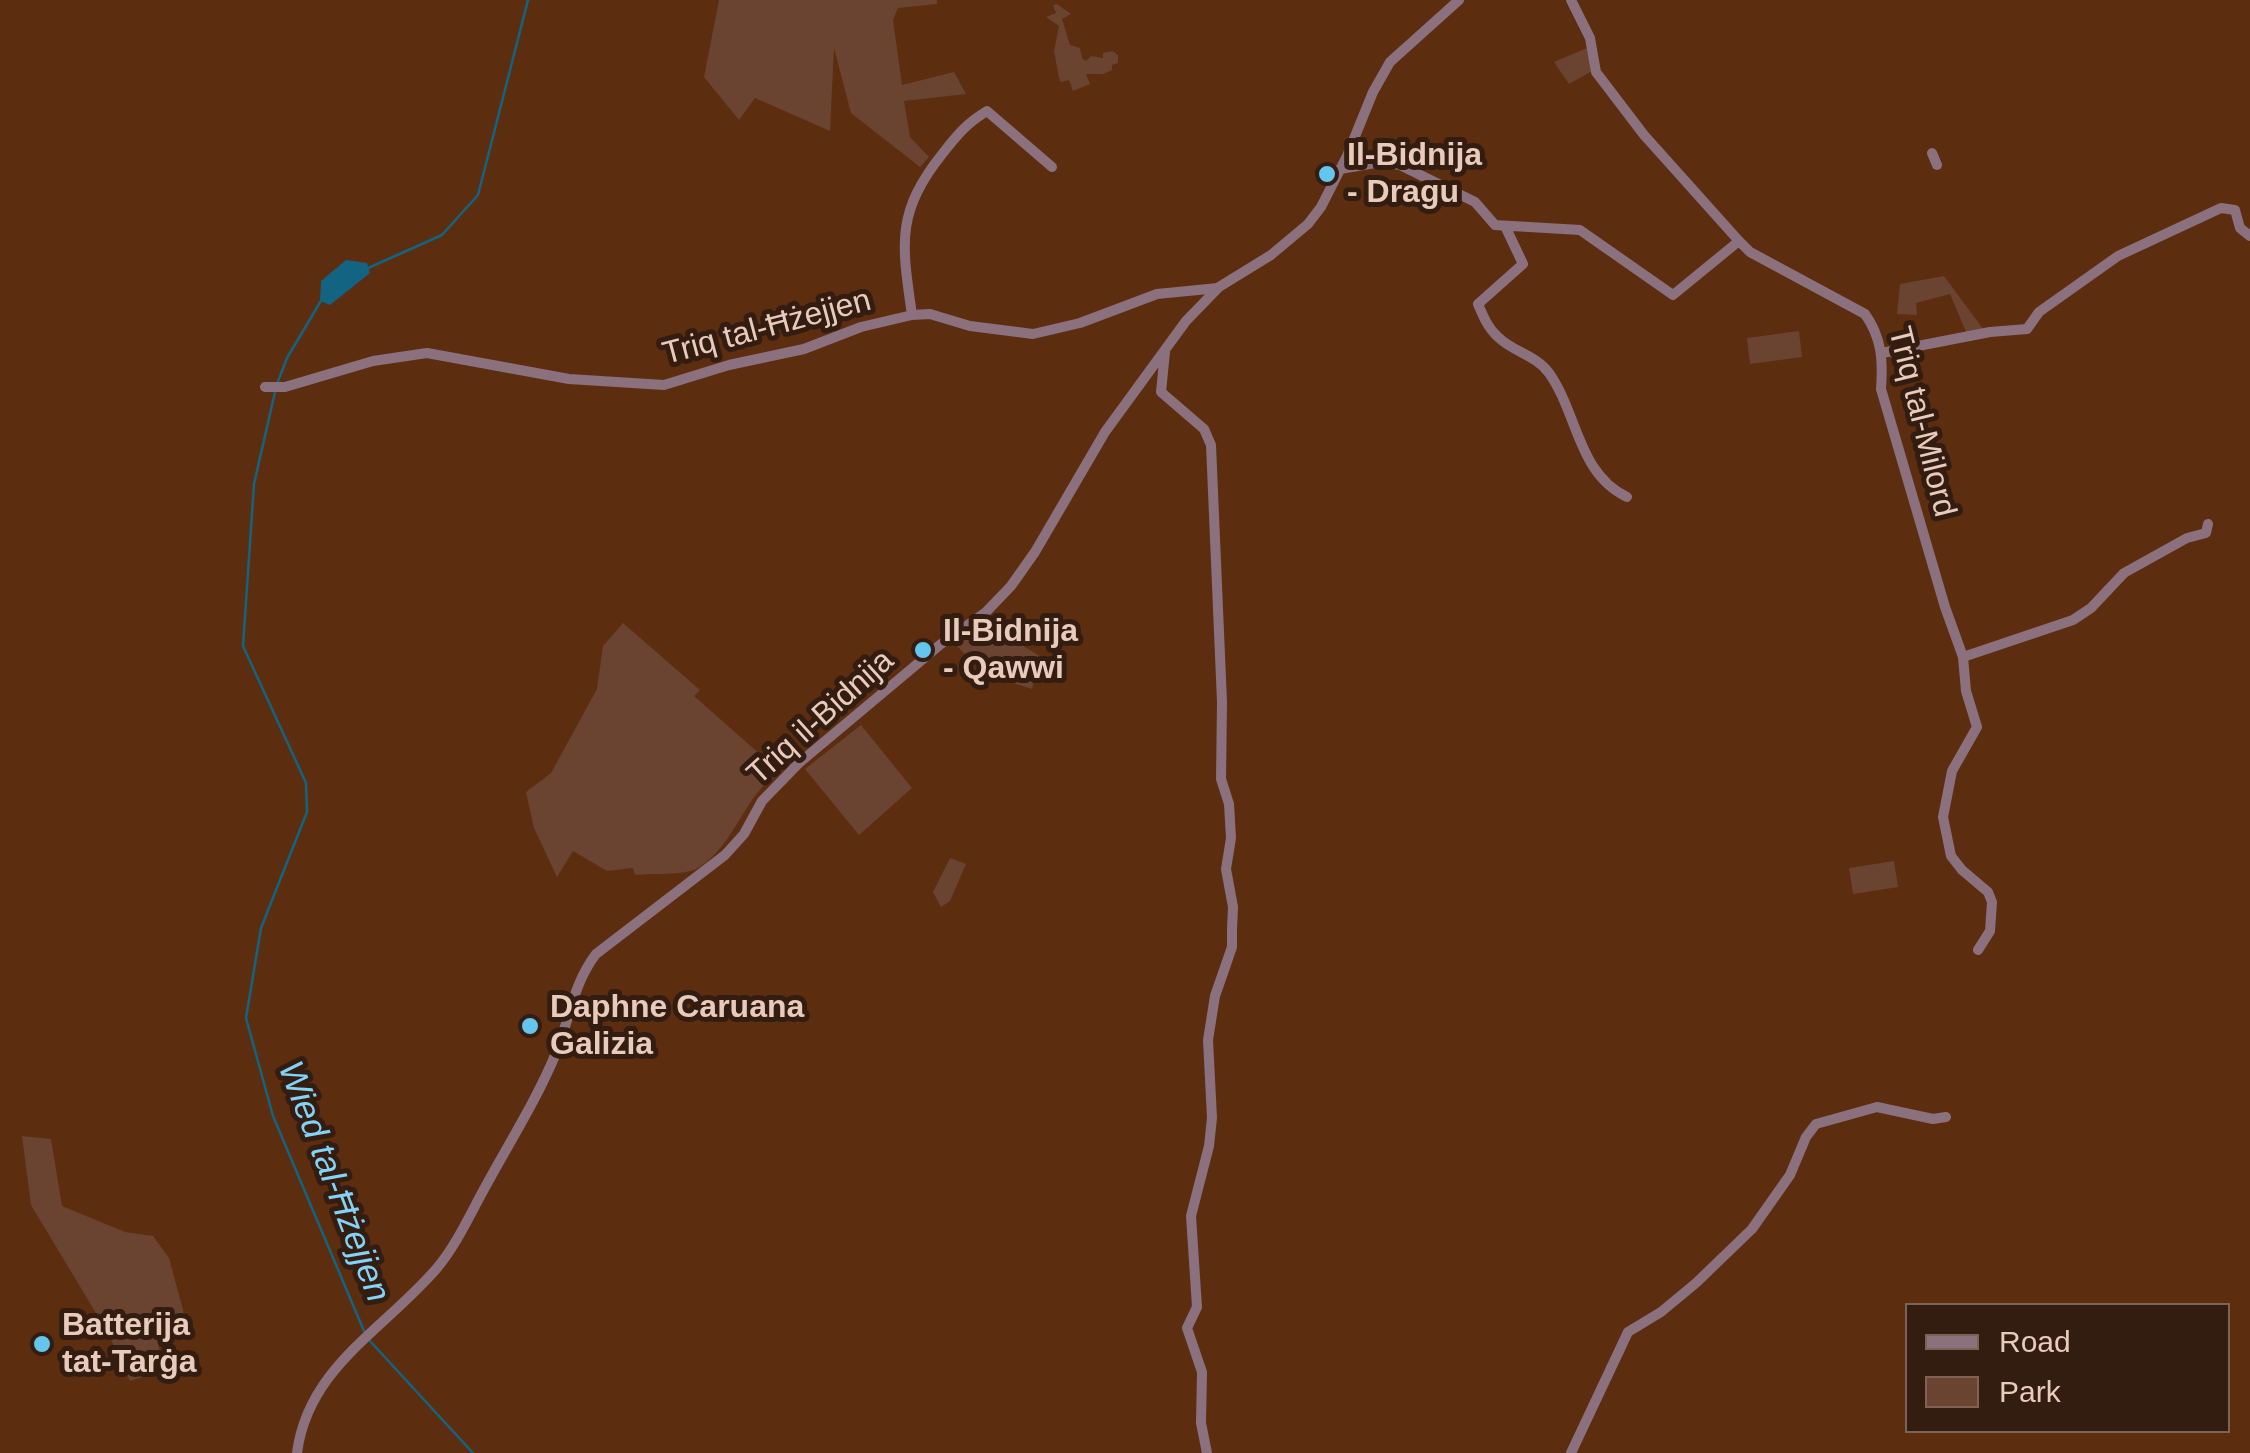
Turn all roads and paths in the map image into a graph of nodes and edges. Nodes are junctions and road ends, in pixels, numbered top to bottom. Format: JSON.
{"nodes":[{"id":1,"x":1459,"y":0,"type":"edge"},
{"id":2,"x":1570,"y":0,"type":"edge"},
{"id":3,"x":1932,"y":152,"type":"dead end"},
{"id":4,"x":1937,"y":165,"type":"dead end"},
{"id":5,"x":1052,"y":166,"type":"dead end"},
{"id":6,"x":1340,"y":169,"type":"junction"},
{"id":7,"x":1505,"y":226,"type":"junction"},
{"id":8,"x":2250,"y":236,"type":"edge"},
{"id":9,"x":1739,"y":241,"type":"junction"},
{"id":10,"x":1219,"y":287,"type":"junction"},
{"id":11,"x":912,"y":316,"type":"junction"},
{"id":12,"x":1167,"y":346,"type":"junction"},
{"id":13,"x":1882,"y":354,"type":"junction"},
{"id":14,"x":266,"y":387,"type":"dead end"},
{"id":15,"x":1627,"y":497,"type":"dead end"},
{"id":16,"x":2208,"y":524,"type":"dead end"},
{"id":17,"x":1963,"y":658,"type":"junction"},
{"id":18,"x":1978,"y":950,"type":"dead end"},
{"id":19,"x":1946,"y":1117,"type":"dead end"},
{"id":20,"x":297,"y":1453,"type":"edge"},
{"id":21,"x":1207,"y":1453,"type":"edge"},
{"id":22,"x":1571,"y":1453,"type":"edge"}],
"edges":[{"from":1,"to":6,"type":"street","name":"Triq il-Bidnija"},
{"from":2,"to":9,"type":"street","name":"Triq tal-Milord"},
{"from":3,"to":4,"type":"street"},
{"from":5,"to":11,"type":"street"},
{"from":6,"to":7,"type":"street"},
{"from":6,"to":10,"type":"street","name":"Triq il-Bidnija"},
{"from":7,"to":9,"type":"street"},
{"from":7,"to":15,"type":"street"},
{"from":8,"to":13,"type":"street"},
{"from":9,"to":13,"type":"street","name":"Triq tal-Milord"},
{"from":10,"to":11,"type":"street","name":"Triq tal-Ħżejjen"},
{"from":10,"to":12,"type":"street","name":"Triq il-Bidnija"},
{"from":11,"to":14,"type":"street","name":"Triq tal-Ħżejjen"},
{"from":12,"to":20,"type":"street","name":"Triq il-Bidnija"},
{"from":12,"to":21,"type":"street"},
{"from":13,"to":17,"type":"street","name":"Triq tal-Milord"},
{"from":16,"to":17,"type":"street"},
{"from":17,"to":18,"type":"street","name":"Triq tal-Milord"},
{"from":19,"to":22,"type":"street"}]}
